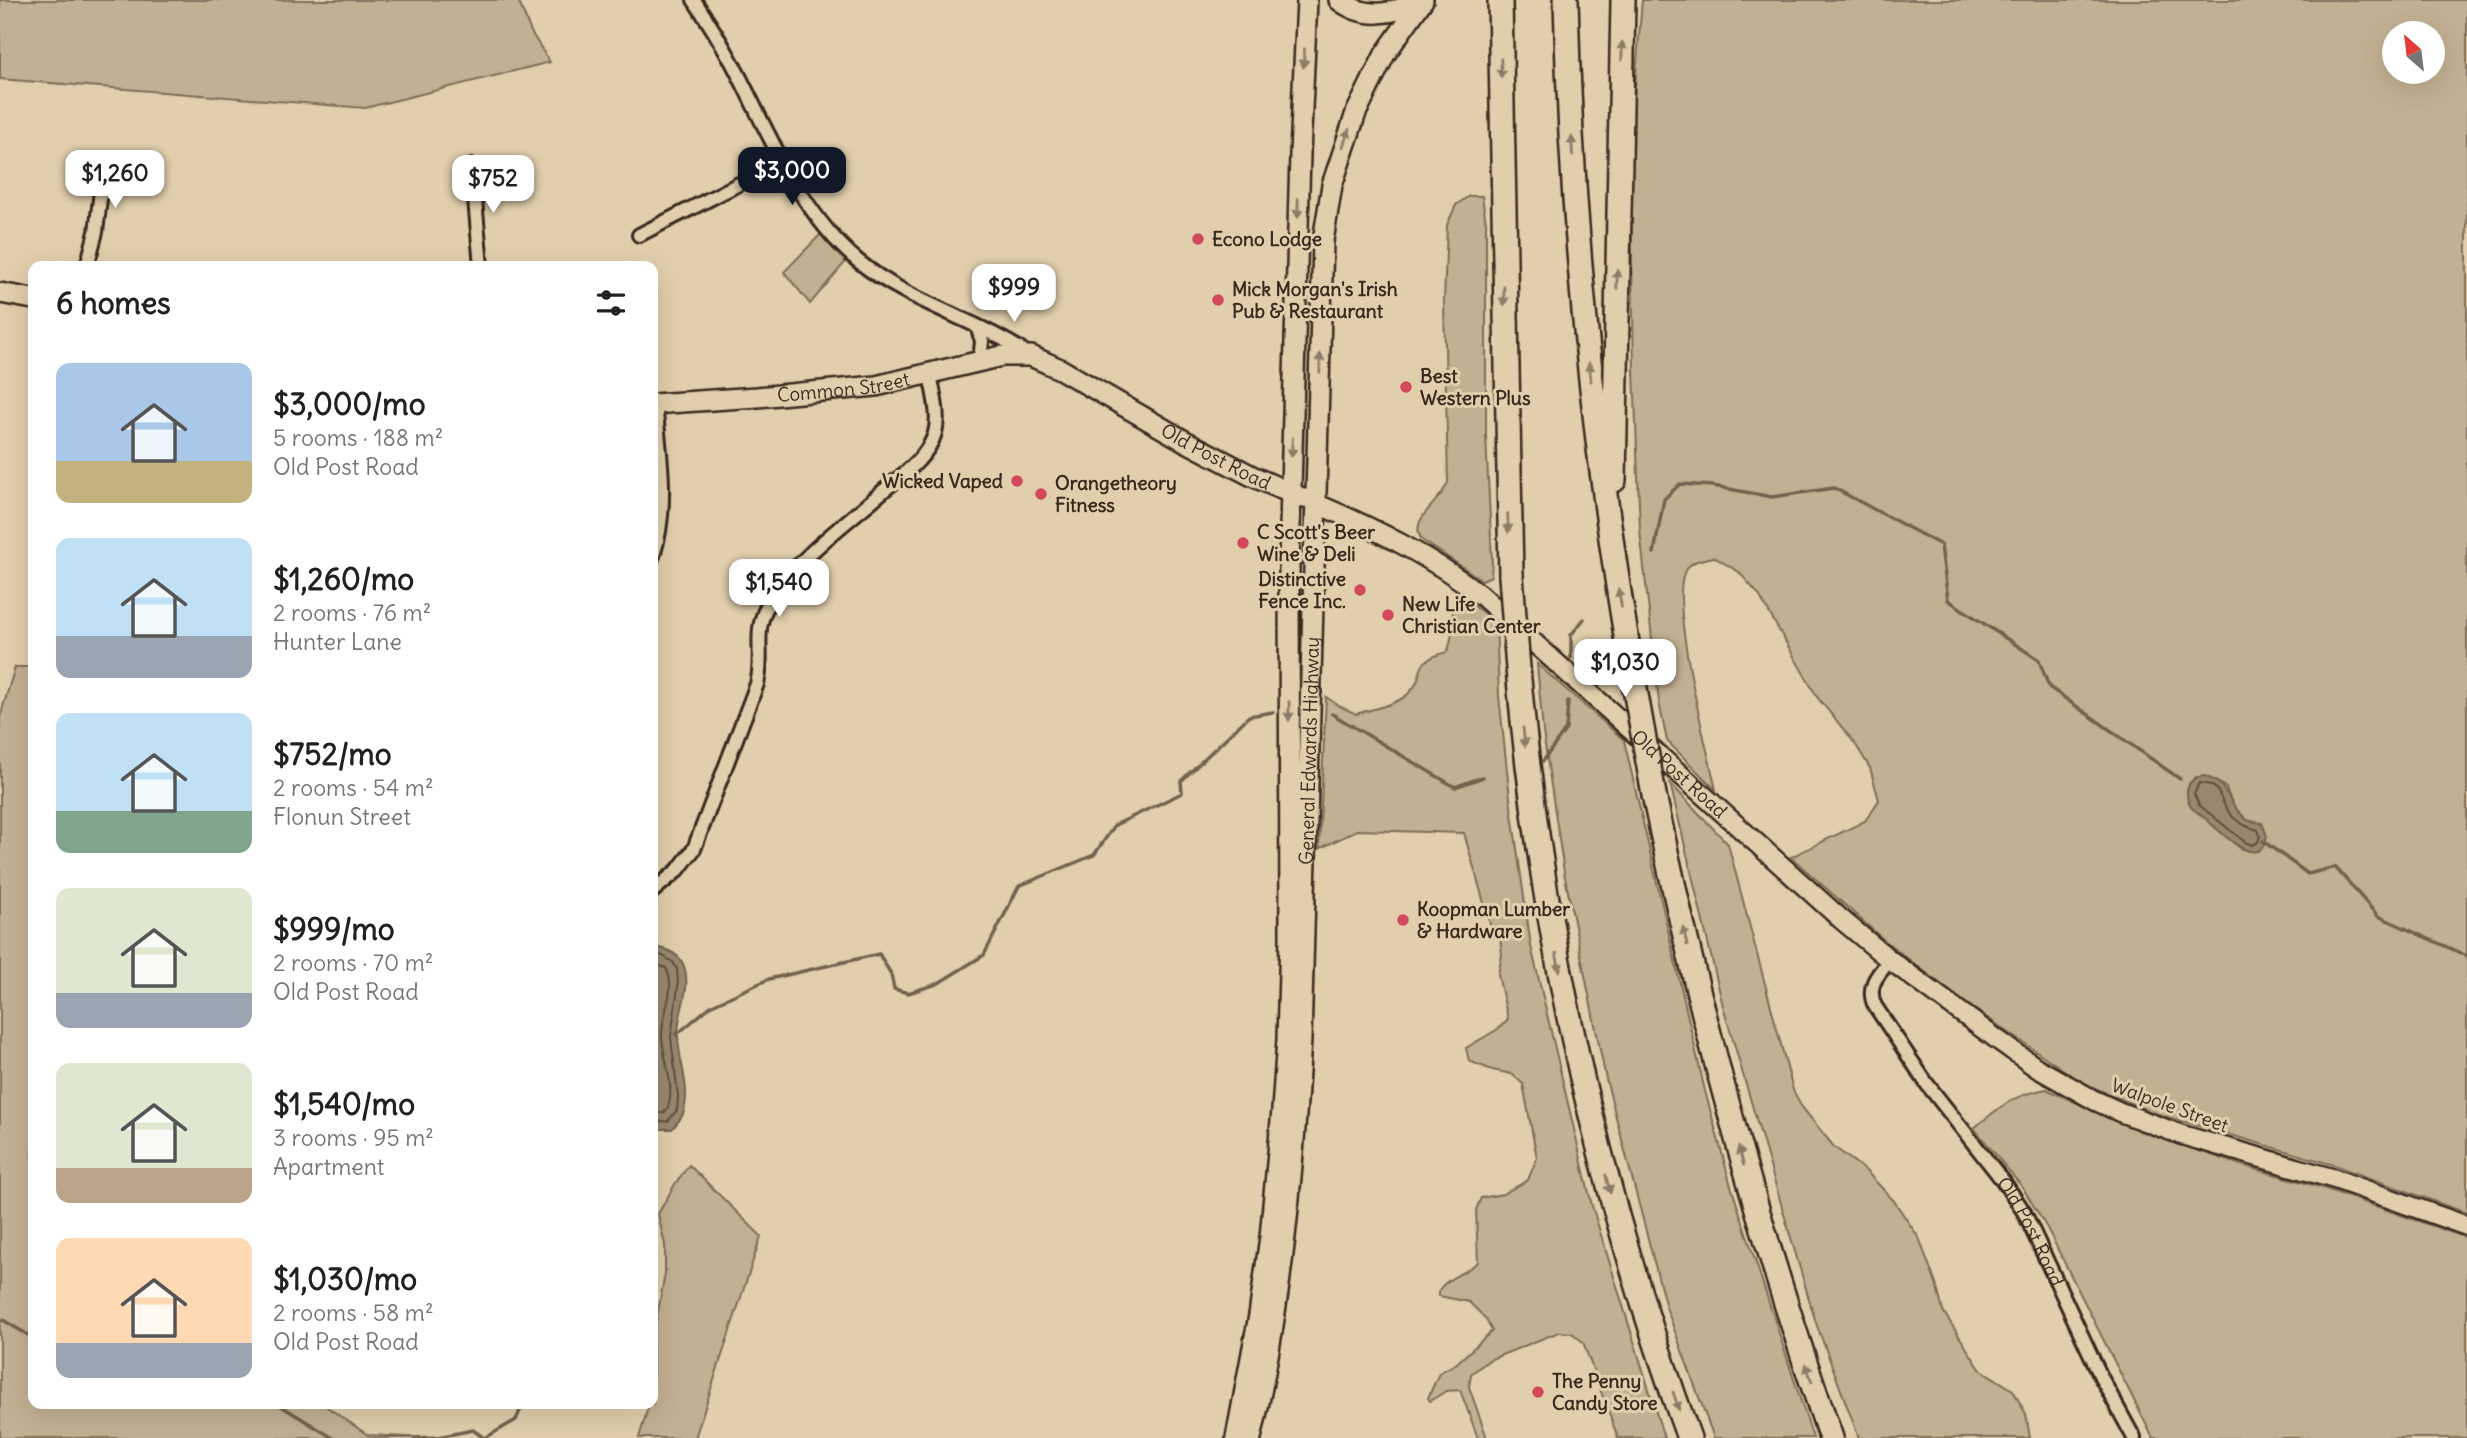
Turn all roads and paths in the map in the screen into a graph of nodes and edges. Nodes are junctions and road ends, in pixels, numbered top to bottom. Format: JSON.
{"nodes":[{"id":1,"x":694,"y":0,"type":"edge"},
{"id":2,"x":1307,"y":0,"type":"edge"},
{"id":3,"x":1339,"y":0,"type":"edge"},
{"id":4,"x":1420,"y":0,"type":"edge"},
{"id":5,"x":1500,"y":0,"type":"edge"},
{"id":6,"x":1566,"y":0,"type":"edge"},
{"id":7,"x":1623,"y":0,"type":"edge"},
{"id":8,"x":94,"y":162,"type":"dead end"},
{"id":9,"x":782,"y":162,"type":"junction"},
{"id":10,"x":472,"y":166,"type":"dead end"},
{"id":11,"x":639,"y":235,"type":"dead end"},
{"id":12,"x":89,"y":261,"type":"edge"},
{"id":13,"x":481,"y":261,"type":"edge"},
{"id":14,"x":1,"y":296,"type":"edge"},
{"id":15,"x":28,"y":299,"type":"edge"},
{"id":16,"x":977,"y":326,"type":"junction"},
{"id":17,"x":1031,"y":356,"type":"junction"},
{"id":18,"x":980,"y":361,"type":"junction"},
{"id":19,"x":930,"y":374,"type":"junction"},
{"id":20,"x":658,"y":404,"type":"edge"},
{"id":21,"x":658,"y":434,"type":"edge"},
{"id":22,"x":1291,"y":493,"type":"junction"},
{"id":23,"x":1317,"y":505,"type":"junction"},
{"id":24,"x":658,"y":533,"type":"edge"},
{"id":25,"x":1612,"y":543,"type":"junction"},
{"id":26,"x":658,"y":887,"type":"edge"},
{"id":27,"x":1890,"y":960,"type":"junction"},
{"id":28,"x":2467,"y":1226,"type":"edge"},
{"id":29,"x":1236,"y":1438,"type":"edge"},
{"id":30,"x":1251,"y":1438,"type":"edge"},
{"id":31,"x":1689,"y":1438,"type":"edge"},
{"id":32,"x":1831,"y":1438,"type":"edge"},
{"id":33,"x":2134,"y":1438,"type":"edge"}],
"edges":[{"from":1,"to":9,"type":"street","name":"Old Post Road"},
{"from":2,"to":22,"type":"main road","name":"General Edwards Highway","one_way":true},
{"from":3,"to":4,"type":"main road"},
{"from":23,"to":4,"type":"main road","name":"General Edwards Highway","one_way":true},
{"from":5,"to":31,"type":"highway","one_way":true,"bridge":true},
{"from":25,"to":6,"type":"highway","one_way":true},
{"from":25,"to":7,"type":"highway","one_way":true},
{"from":8,"to":12,"type":"street"},
{"from":9,"to":11,"type":"street"},
{"from":9,"to":16,"type":"street","name":"Old Post Road"},
{"from":10,"to":13,"type":"street"},
{"from":14,"to":15,"type":"main road"},
{"from":16,"to":17,"type":"street","name":"Old Post Road"},
{"from":16,"to":18,"type":"street"},
{"from":17,"to":18,"type":"main road","name":"Common Street"},
{"from":17,"to":22,"type":"main road","name":"Old Post Road"},
{"from":18,"to":19,"type":"main road","name":"Common Street"},
{"from":19,"to":20,"type":"main road","name":"Common Street"},
{"from":19,"to":26,"type":"street"},
{"from":21,"to":24,"type":"street"},
{"from":22,"to":23,"type":"main road","name":"Old Post Road"},
{"from":22,"to":29,"type":"main road","name":"General Edwards Highway","one_way":true},
{"from":23,"to":27,"type":"main road","name":"Old Post Road"},
{"from":23,"to":30,"type":"main road","name":"General Edwards Highway"},
{"from":32,"to":25,"type":"highway","one_way":true,"bridge":true},
{"from":27,"to":28,"type":"main road","name":"Walpole Street"},
{"from":27,"to":33,"type":"street","name":"Old Post Road"}]}
